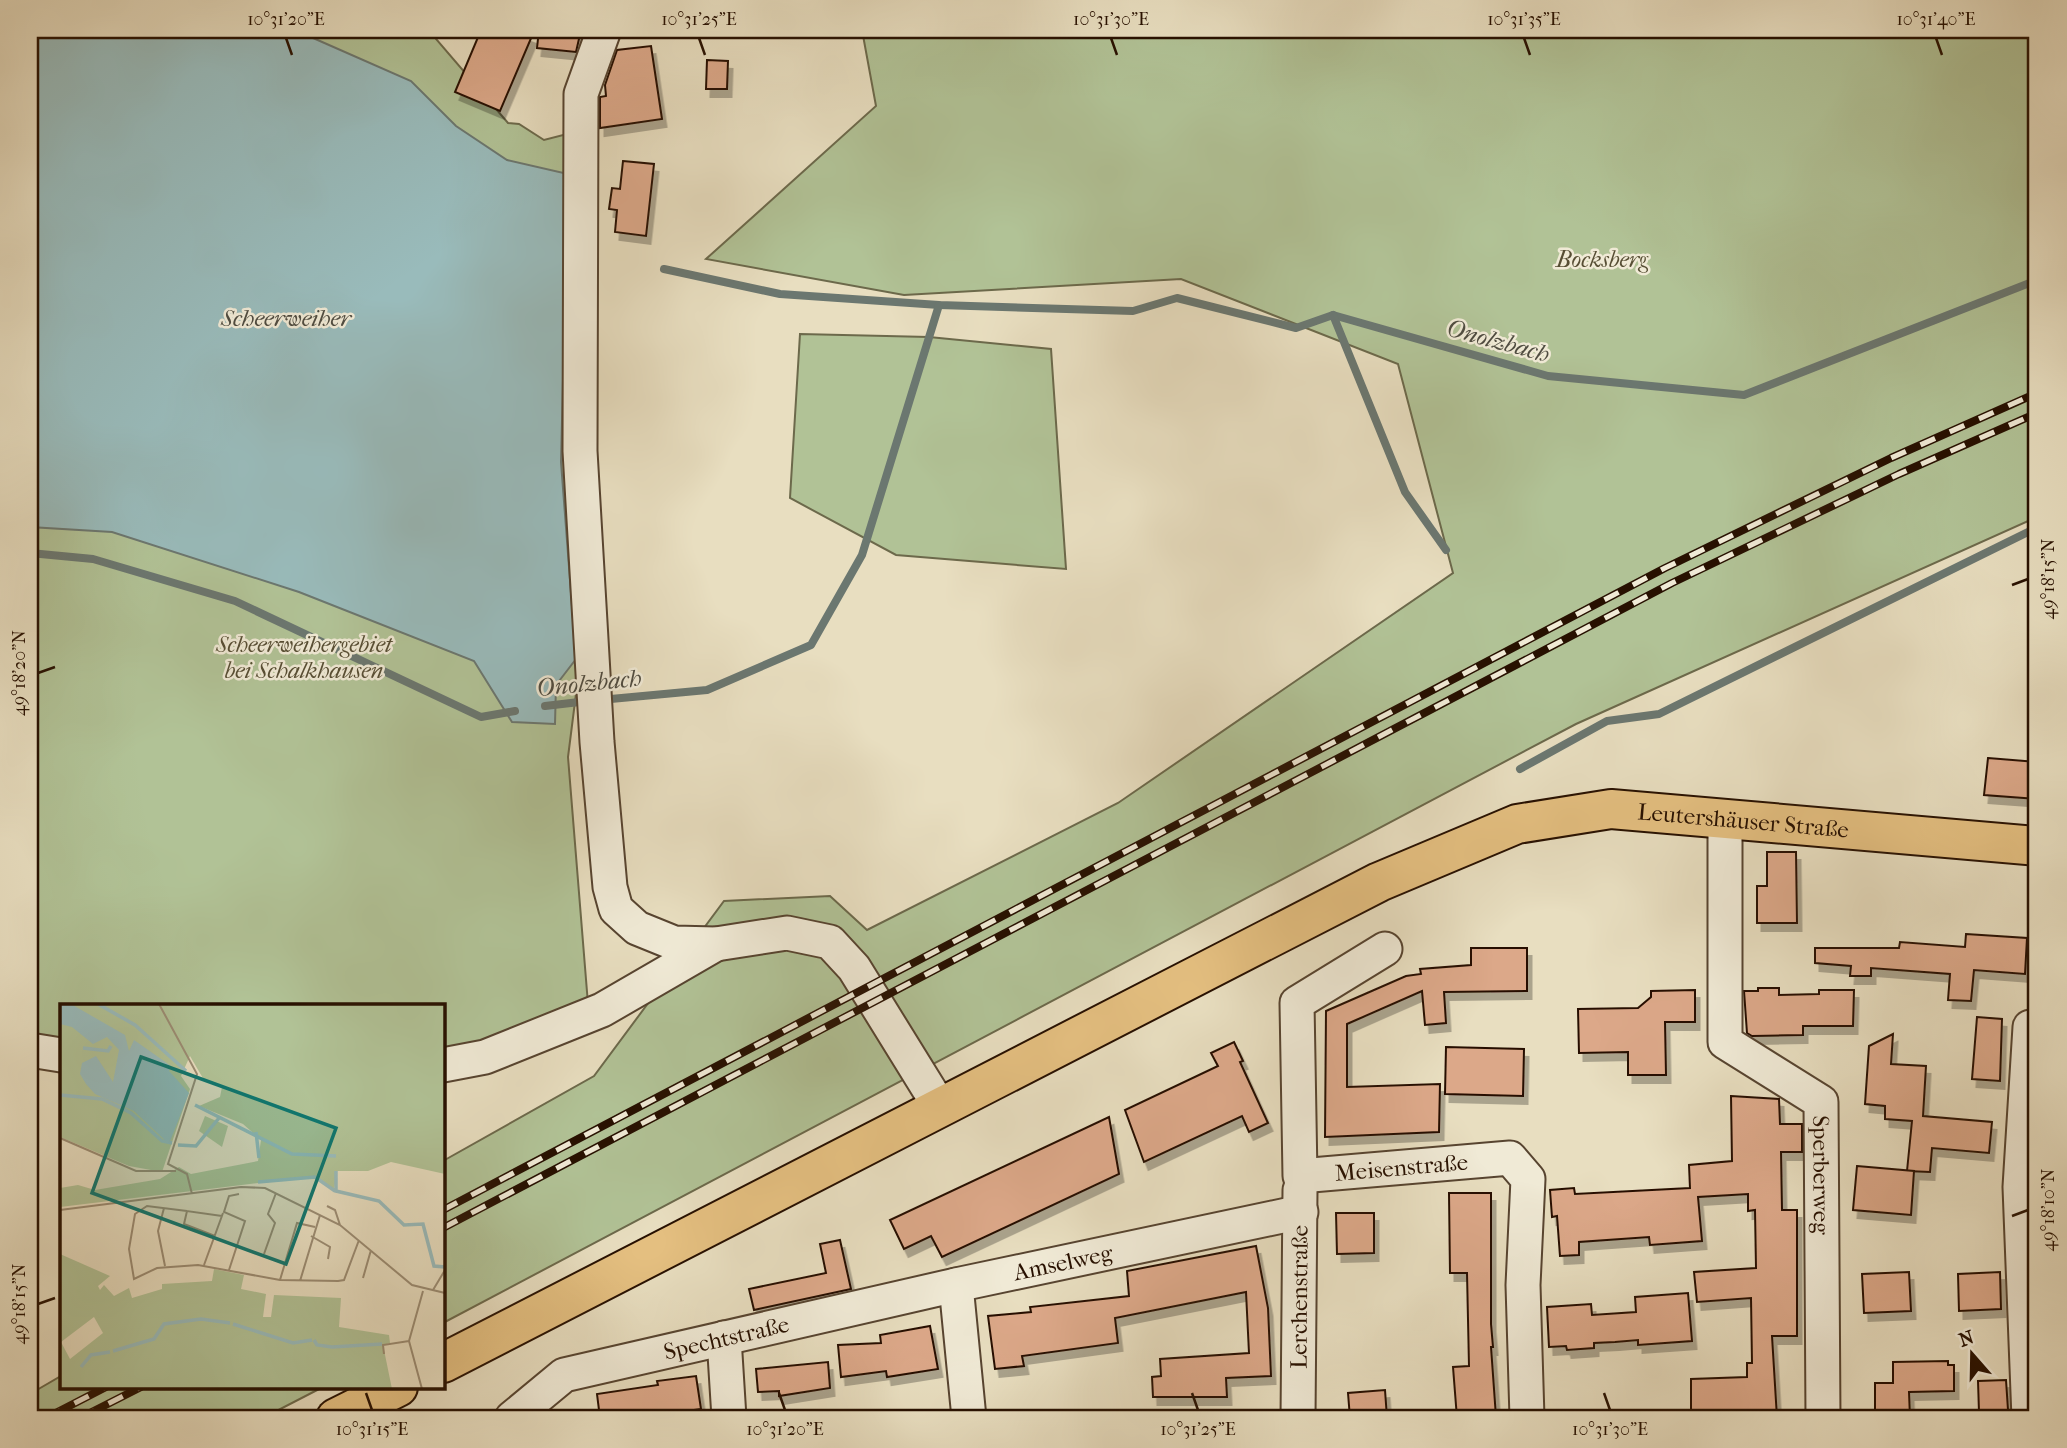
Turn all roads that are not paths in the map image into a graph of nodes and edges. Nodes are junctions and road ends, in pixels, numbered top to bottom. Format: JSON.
{"nodes":[{"id":1,"x":604,"y":30,"type":"edge"},
{"id":2,"x":1725,"y":818,"type":"junction"},
{"id":3,"x":2037,"y":845,"type":"edge"},
{"id":4,"x":716,"y":944,"type":"junction"},
{"id":5,"x":1385,"y":949,"type":"dead end"},
{"id":6,"x":2037,"y":1026,"type":"edge"},
{"id":7,"x":30,"y":1050,"type":"edge"},
{"id":8,"x":60,"y":1055,"type":"edge"},
{"id":9,"x":444,"y":1065,"type":"edge"},
{"id":10,"x":940,"y":1107,"type":"junction"},
{"id":11,"x":1300,"y":1175,"type":"junction"},
{"id":12,"x":1301,"y":1212,"type":"junction"},
{"id":13,"x":956,"y":1285,"type":"junction"},
{"id":14,"x":724,"y":1338,"type":"junction"},
{"id":15,"x":444,"y":1362,"type":"edge"},
{"id":16,"x":396,"y":1388,"type":"edge"},
{"id":17,"x":337,"y":1418,"type":"edge"},
{"id":18,"x":512,"y":1418,"type":"edge"},
{"id":19,"x":729,"y":1418,"type":"edge"},
{"id":20,"x":969,"y":1418,"type":"edge"},
{"id":21,"x":1297,"y":1418,"type":"edge"},
{"id":22,"x":1527,"y":1418,"type":"edge"},
{"id":23,"x":1823,"y":1418,"type":"edge"},
{"id":24,"x":2029,"y":1418,"type":"edge"}],
"edges":[{"from":1,"to":4,"type":"street"},
{"from":2,"to":3,"type":"main road","name":"Leutershäuser Straße"},
{"from":2,"to":10,"type":"main road","name":"Leutershäuser Straße"},
{"from":2,"to":23,"type":"street","name":"Sperberweg"},
{"from":4,"to":9,"type":"street"},
{"from":4,"to":10,"type":"street"},
{"from":5,"to":11,"type":"street","name":"Meisenstraße"},
{"from":6,"to":24,"type":"street"},
{"from":7,"to":8,"type":"street"},
{"from":10,"to":15,"type":"main road","name":"Leutershäuser Straße"},
{"from":11,"to":12,"type":"street","name":"Lerchenstraße"},
{"from":11,"to":22,"type":"street","name":"Meisenstraße"},
{"from":12,"to":13,"type":"street","name":"Amselweg"},
{"from":12,"to":21,"type":"street","name":"Lerchenstraße"},
{"from":13,"to":14,"type":"street","name":"Spechtstraße"},
{"from":13,"to":20,"type":"street"},
{"from":14,"to":18,"type":"street","name":"Spechtstraße"},
{"from":14,"to":19,"type":"street"},
{"from":16,"to":17,"type":"main road"}]}
